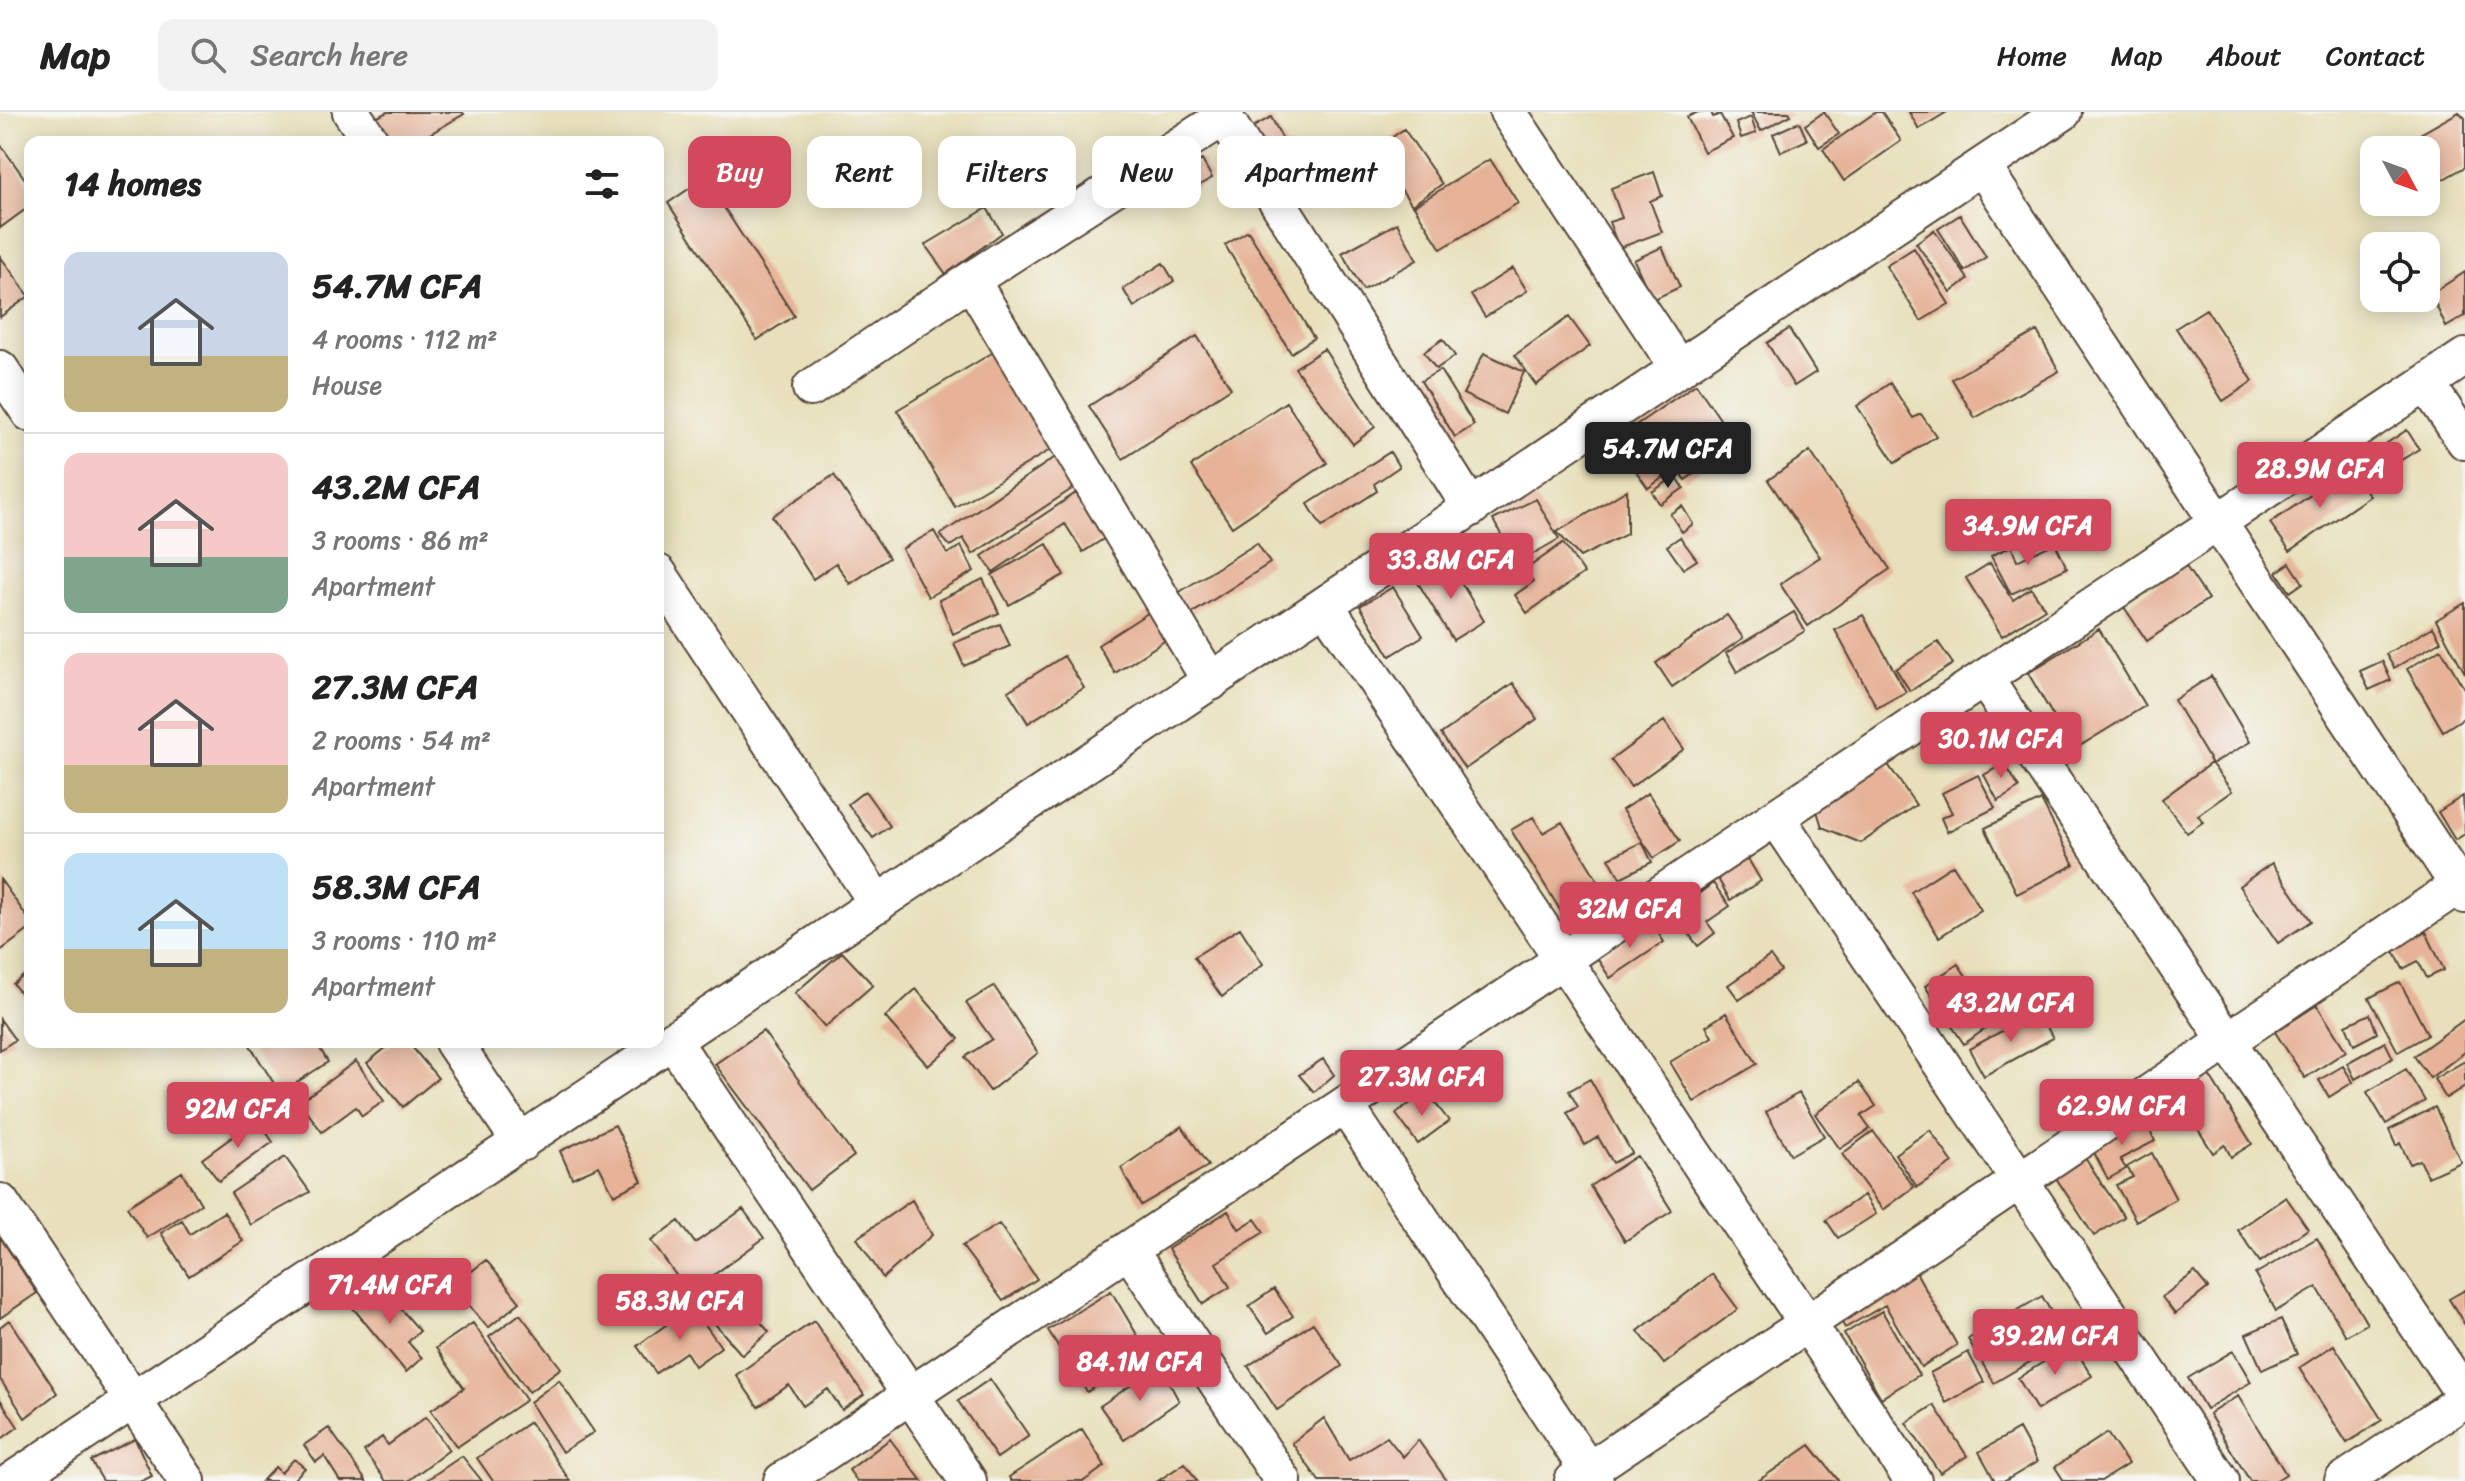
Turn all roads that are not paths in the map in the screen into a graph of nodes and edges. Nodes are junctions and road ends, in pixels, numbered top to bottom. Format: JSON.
{"nodes":[{"id":1,"x":351,"y":112,"type":"edge"},
{"id":2,"x":1508,"y":112,"type":"edge"},
{"id":3,"x":2063,"y":112,"type":"edge"},
{"id":4,"x":1222,"y":114,"type":"edge"},
{"id":5,"x":367,"y":136,"type":"edge"},
{"id":6,"x":1982,"y":166,"type":"junction"},
{"id":7,"x":971,"y":280,"type":"junction"},
{"id":8,"x":2465,"y":357,"type":"edge"},
{"id":9,"x":0,"y":369,"type":"edge"},
{"id":10,"x":1679,"y":369,"type":"junction"},
{"id":11,"x":2426,"y":383,"type":"junction"},
{"id":12,"x":811,"y":388,"type":"dead end"},
{"id":13,"x":24,"y":404,"type":"edge"},
{"id":14,"x":2465,"y":441,"type":"edge"},
{"id":15,"x":1471,"y":508,"type":"junction"},
{"id":16,"x":2218,"y":522,"type":"junction"},
{"id":17,"x":664,"y":582,"type":"edge"},
{"id":18,"x":1325,"y":605,"type":"junction"},
{"id":19,"x":1984,"y":678,"type":"junction"},
{"id":20,"x":1211,"y":682,"type":"junction"},
{"id":21,"x":1776,"y":817,"type":"junction"},
{"id":22,"x":2463,"y":887,"type":"edge"},
{"id":23,"x":878,"y":904,"type":"junction"},
{"id":24,"x":1563,"y":960,"type":"junction"},
{"id":25,"x":673,"y":1041,"type":"junction"},
{"id":26,"x":2227,"y":1041,"type":"junction"},
{"id":27,"x":664,"y":1047,"type":"edge"},
{"id":28,"x":457,"y":1048,"type":"edge"},
{"id":29,"x":663,"y":1048,"type":"edge"},
{"id":30,"x":1345,"y":1105,"type":"junction"},
{"id":31,"x":521,"y":1143,"type":"junction"},
{"id":32,"x":2019,"y":1180,"type":"junction"},
{"id":33,"x":0,"y":1202,"type":"edge"},
{"id":34,"x":1129,"y":1250,"type":"junction"},
{"id":35,"x":1807,"y":1323,"type":"junction"},
{"id":36,"x":911,"y":1395,"type":"junction"},
{"id":37,"x":2465,"y":1398,"type":"edge"},
{"id":38,"x":133,"y":1400,"type":"junction"},
{"id":39,"x":1585,"y":1478,"type":"edge"},
{"id":40,"x":12,"y":1481,"type":"edge"},
{"id":41,"x":187,"y":1481,"type":"edge"},
{"id":42,"x":782,"y":1481,"type":"edge"},
{"id":43,"x":968,"y":1481,"type":"edge"},
{"id":44,"x":1283,"y":1481,"type":"edge"},
{"id":45,"x":1913,"y":1481,"type":"edge"},
{"id":46,"x":2221,"y":1481,"type":"edge"},
{"id":47,"x":2343,"y":1481,"type":"edge"}],
"edges":[{"from":1,"to":5,"type":"street"},
{"from":2,"to":10,"type":"street"},
{"from":3,"to":6,"type":"street"},
{"from":4,"to":7,"type":"street"},
{"from":4,"to":15,"type":"street"},
{"from":6,"to":10,"type":"street"},
{"from":6,"to":16,"type":"street"},
{"from":7,"to":12,"type":"street"},
{"from":7,"to":20,"type":"street"},
{"from":8,"to":11,"type":"street"},
{"from":9,"to":13,"type":"street"},
{"from":10,"to":15,"type":"street"},
{"from":11,"to":14,"type":"street"},
{"from":11,"to":16,"type":"street"},
{"from":15,"to":18,"type":"street"},
{"from":16,"to":19,"type":"street"},
{"from":16,"to":22,"type":"street"},
{"from":17,"to":23,"type":"street"},
{"from":18,"to":20,"type":"street"},
{"from":18,"to":24,"type":"street"},
{"from":19,"to":21,"type":"street"},
{"from":19,"to":26,"type":"street"},
{"from":20,"to":23,"type":"street"},
{"from":21,"to":24,"type":"street"},
{"from":21,"to":32,"type":"street"},
{"from":22,"to":26,"type":"street"},
{"from":23,"to":25,"type":"street"},
{"from":24,"to":30,"type":"street"},
{"from":24,"to":35,"type":"street"},
{"from":25,"to":27,"type":"street"},
{"from":25,"to":36,"type":"street"},
{"from":26,"to":32,"type":"street"},
{"from":26,"to":37,"type":"street"},
{"from":28,"to":31,"type":"street"},
{"from":29,"to":31,"type":"street"},
{"from":30,"to":34,"type":"street"},
{"from":30,"to":39,"type":"street"},
{"from":31,"to":38,"type":"street"},
{"from":32,"to":35,"type":"street"},
{"from":32,"to":46,"type":"street"},
{"from":33,"to":38,"type":"street"},
{"from":34,"to":36,"type":"street"},
{"from":34,"to":44,"type":"street"},
{"from":35,"to":39,"type":"street"},
{"from":35,"to":45,"type":"street"},
{"from":36,"to":42,"type":"street"},
{"from":36,"to":43,"type":"street"},
{"from":37,"to":47,"type":"street"},
{"from":38,"to":40,"type":"street"},
{"from":38,"to":41,"type":"street"}]}
